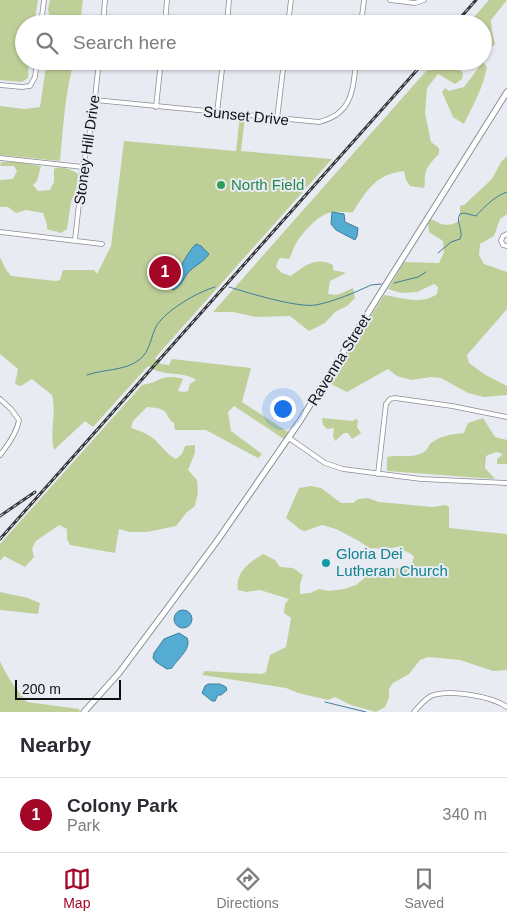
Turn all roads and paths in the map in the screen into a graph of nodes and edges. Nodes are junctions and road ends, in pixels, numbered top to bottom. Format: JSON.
{"nodes":[{"id":1,"x":44,"y":0,"type":"edge"},
{"id":2,"x":105,"y":0,"type":"edge"},
{"id":3,"x":167,"y":0,"type":"edge"},
{"id":4,"x":229,"y":0,"type":"edge"},
{"id":5,"x":291,"y":0,"type":"edge"},
{"id":6,"x":364,"y":0,"type":"edge"},
{"id":7,"x":390,"y":0,"type":"edge"},
{"id":8,"x":424,"y":0,"type":"edge"},
{"id":9,"x":42,"y":15,"type":"edge"},
{"id":10,"x":104,"y":15,"type":"edge"},
{"id":11,"x":166,"y":15,"type":"edge"},
{"id":12,"x":228,"y":15,"type":"edge"},
{"id":13,"x":289,"y":15,"type":"edge"},
{"id":14,"x":362,"y":15,"type":"edge"},
{"id":15,"x":35,"y":70,"type":"edge"},
{"id":16,"x":98,"y":70,"type":"edge"},
{"id":17,"x":160,"y":70,"type":"edge"},
{"id":18,"x":222,"y":70,"type":"edge"},
{"id":19,"x":283,"y":70,"type":"edge"},
{"id":20,"x":355,"y":70,"type":"edge"},
{"id":21,"x":0,"y":84,"type":"edge"},
{"id":22,"x":507,"y":92,"type":"edge"},
{"id":23,"x":95,"y":100,"type":"junction"},
{"id":24,"x":156,"y":107,"type":"junction"},
{"id":25,"x":218,"y":113,"type":"junction"},
{"id":26,"x":277,"y":119,"type":"junction"},
{"id":27,"x":0,"y":158,"type":"edge"},
{"id":28,"x":82,"y":167,"type":"junction"},
{"id":29,"x":0,"y":232,"type":"edge"},
{"id":30,"x":507,"y":234,"type":"edge"},
{"id":31,"x":75,"y":240,"type":"junction"},
{"id":32,"x":102,"y":244,"type":"dead end"},
{"id":33,"x":507,"y":246,"type":"edge"},
{"id":34,"x":0,"y":399,"type":"edge"},
{"id":35,"x":507,"y":417,"type":"edge"},
{"id":36,"x":288,"y":438,"type":"junction"},
{"id":37,"x":0,"y":455,"type":"edge"},
{"id":38,"x":378,"y":474,"type":"junction"},
{"id":39,"x":507,"y":483,"type":"edge"},
{"id":40,"x":507,"y":707,"type":"edge"},
{"id":41,"x":84,"y":712,"type":"edge"},
{"id":42,"x":414,"y":712,"type":"edge"}],
"edges":[{"from":1,"to":9,"type":"street"},
{"from":2,"to":10,"type":"street"},
{"from":3,"to":11,"type":"street"},
{"from":4,"to":12,"type":"street"},
{"from":5,"to":13,"type":"street"},
{"from":6,"to":14,"type":"street"},
{"from":7,"to":8,"type":"street"},
{"from":15,"to":21,"type":"street"},
{"from":16,"to":23,"type":"street","name":"Stoney Hill Drive"},
{"from":17,"to":24,"type":"street"},
{"from":18,"to":25,"type":"street"},
{"from":19,"to":26,"type":"street"},
{"from":20,"to":26,"type":"street","name":"Sunset Drive"},
{"from":22,"to":36,"type":"street","name":"Ravenna Street"},
{"from":23,"to":24,"type":"street","name":"Sunset Drive"},
{"from":23,"to":28,"type":"street","name":"Stoney Hill Drive"},
{"from":24,"to":25,"type":"street","name":"Sunset Drive"},
{"from":25,"to":26,"type":"street","name":"Sunset Drive"},
{"from":27,"to":28,"type":"street"},
{"from":28,"to":31,"type":"street","name":"Stoney Hill Drive"},
{"from":29,"to":31,"type":"street"},
{"from":30,"to":33,"type":"street"},
{"from":31,"to":32,"type":"street"},
{"from":34,"to":37,"type":"street"},
{"from":35,"to":38,"type":"street"},
{"from":36,"to":38,"type":"street"},
{"from":36,"to":41,"type":"street","name":"Ravenna Street"},
{"from":38,"to":39,"type":"street"},
{"from":40,"to":42,"type":"street"}]}
